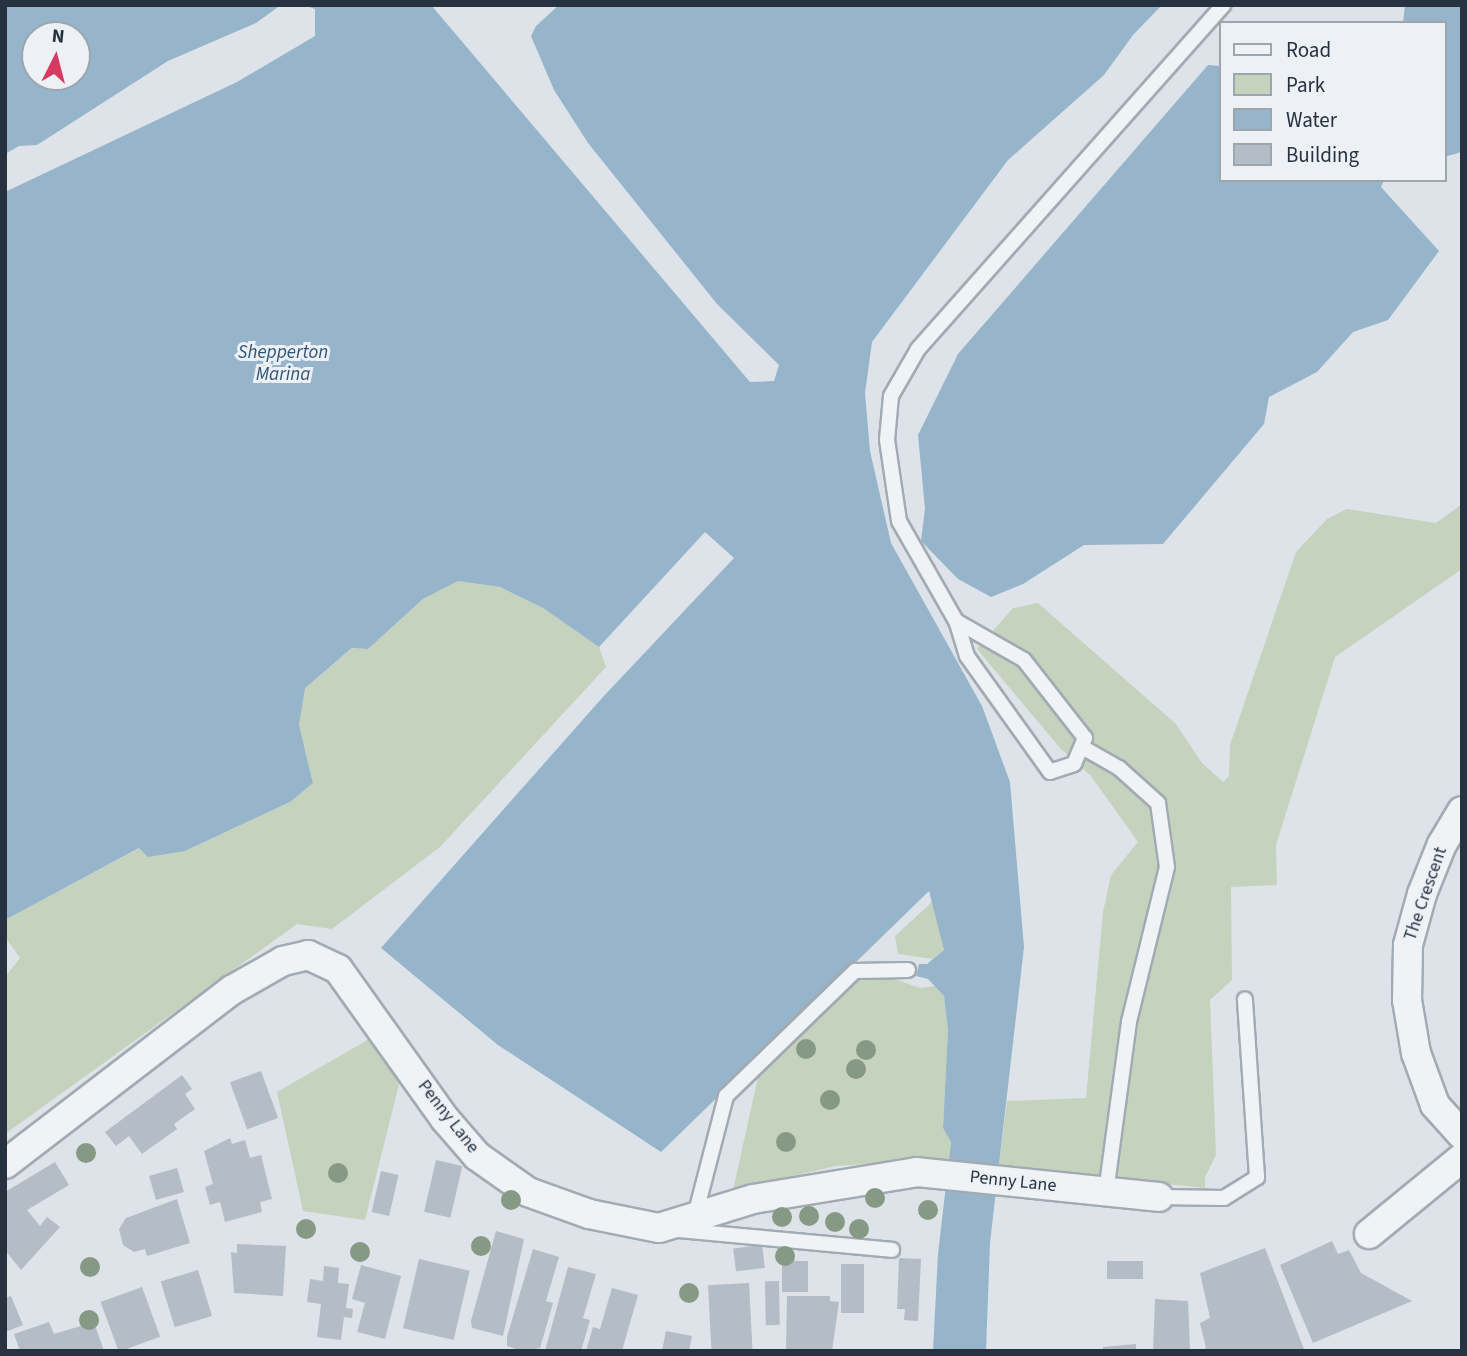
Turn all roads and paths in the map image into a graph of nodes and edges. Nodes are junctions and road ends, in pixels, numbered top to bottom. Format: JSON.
{"nodes":[{"id":1,"x":1223,"y":5,"type":"edge"},
{"id":2,"x":956,"y":621,"type":"junction"},
{"id":3,"x":1082,"y":747,"type":"junction"},
{"id":4,"x":1462,"y":811,"type":"edge"},
{"id":5,"x":908,"y":970,"type":"dead end"},
{"id":6,"x":1245,"y":999,"type":"dead end"},
{"id":7,"x":1462,"y":1135,"type":"edge"},
{"id":8,"x":1462,"y":1158,"type":"edge"},
{"id":9,"x":5,"y":1164,"type":"edge"},
{"id":10,"x":1106,"y":1192,"type":"junction"},
{"id":11,"x":1159,"y":1197,"type":"joint"},
{"id":12,"x":695,"y":1216,"type":"junction"},
{"id":13,"x":659,"y":1228,"type":"junction"},
{"id":14,"x":1369,"y":1234,"type":"dead end"},
{"id":15,"x":892,"y":1250,"type":"dead end"}],
"edges":[{"from":1,"to":2,"type":"lane"},
{"from":2,"to":3,"type":"lane"},
{"from":2,"to":3,"type":"lane"},
{"from":3,"to":10,"type":"lane"},
{"from":4,"to":7,"type":"street","name":"The Crescent"},
{"from":5,"to":12,"type":"lane"},
{"from":6,"to":11,"type":"lane"},
{"from":8,"to":14,"type":"street"},
{"from":9,"to":13,"type":"street","name":"Penny Lane"},
{"from":10,"to":11,"type":"street","name":"Penny Lane"},
{"from":10,"to":12,"type":"street","name":"Penny Lane"},
{"from":12,"to":13,"type":"street","name":"Penny Lane"},
{"from":13,"to":15,"type":"lane"}]}
